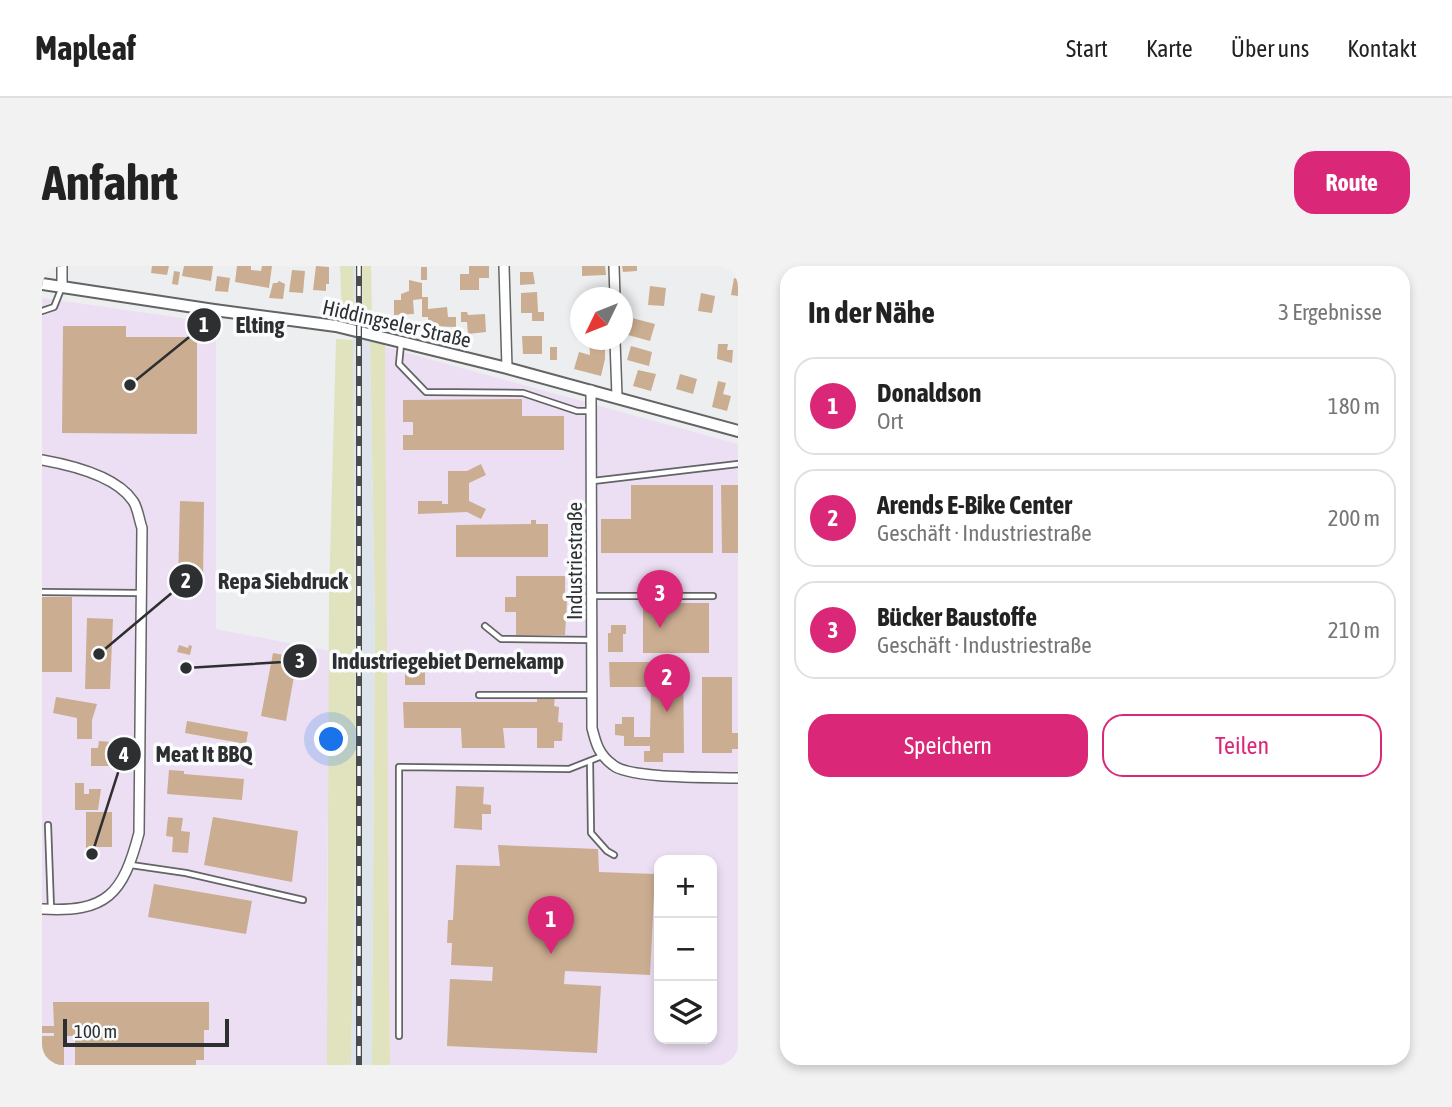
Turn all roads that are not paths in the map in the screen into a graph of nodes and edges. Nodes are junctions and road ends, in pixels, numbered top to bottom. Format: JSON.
{"nodes":[{"id":1,"x":62,"y":266,"type":"edge"},
{"id":2,"x":504,"y":266,"type":"edge"},
{"id":3,"x":614,"y":266,"type":"edge"},
{"id":4,"x":42,"y":284,"type":"edge"},
{"id":5,"x":62,"y":286,"type":"junction"},
{"id":6,"x":615,"y":287,"type":"edge"},
{"id":7,"x":42,"y":311,"type":"edge"},
{"id":8,"x":401,"y":342,"type":"junction"},
{"id":9,"x":615,"y":350,"type":"edge"},
{"id":10,"x":507,"y":368,"type":"junction"},
{"id":11,"x":591,"y":390,"type":"junction"},
{"id":12,"x":617,"y":397,"type":"junction"},
{"id":13,"x":591,"y":411,"type":"junction"},
{"id":14,"x":738,"y":431,"type":"edge"},
{"id":15,"x":42,"y":460,"type":"edge"},
{"id":16,"x":738,"y":464,"type":"edge"},
{"id":17,"x":591,"y":481,"type":"junction"},
{"id":18,"x":42,"y":592,"type":"edge"},
{"id":19,"x":141,"y":593,"type":"junction"},
{"id":20,"x":591,"y":596,"type":"junction"},
{"id":21,"x":713,"y":596,"type":"dead end"},
{"id":22,"x":485,"y":626,"type":"dead end"},
{"id":23,"x":591,"y":640,"type":"junction"},
{"id":24,"x":479,"y":695,"type":"dead end"},
{"id":25,"x":592,"y":695,"type":"junction"},
{"id":26,"x":603,"y":756,"type":"junction"},
{"id":27,"x":590,"y":761,"type":"junction"},
{"id":28,"x":738,"y":778,"type":"edge"},
{"id":29,"x":48,"y":825,"type":"dead end"},
{"id":30,"x":614,"y":855,"type":"dead end"},
{"id":31,"x":131,"y":865,"type":"junction"},
{"id":32,"x":303,"y":900,"type":"dead end"},
{"id":33,"x":47,"y":910,"type":"edge"},
{"id":34,"x":399,"y":1036,"type":"dead end"}],
"edges":[{"from":1,"to":5,"type":"street"},
{"from":2,"to":10,"type":"street"},
{"from":3,"to":6,"type":"street"},
{"from":4,"to":5,"type":"street","name":"Hiddingseler Straße"},
{"from":5,"to":7,"type":"lane"},
{"from":5,"to":8,"type":"street","name":"Hiddingseler Straße"},
{"from":8,"to":10,"type":"street","name":"Hiddingseler Straße"},
{"from":8,"to":13,"type":"lane"},
{"from":9,"to":12,"type":"street"},
{"from":10,"to":11,"type":"street","name":"Hiddingseler Straße"},
{"from":11,"to":12,"type":"street","name":"Hiddingseler Straße"},
{"from":11,"to":13,"type":"street","name":"Industriestraße"},
{"from":12,"to":14,"type":"street","name":"Hiddingseler Straße"},
{"from":13,"to":17,"type":"street","name":"Industriestraße"},
{"from":15,"to":19,"type":"street"},
{"from":16,"to":17,"type":"lane"},
{"from":17,"to":20,"type":"street","name":"Industriestraße"},
{"from":18,"to":19,"type":"lane"},
{"from":19,"to":31,"type":"street"},
{"from":20,"to":21,"type":"lane"},
{"from":20,"to":23,"type":"street","name":"Industriestraße"},
{"from":22,"to":23,"type":"lane"},
{"from":23,"to":25,"type":"street","name":"Industriestraße"},
{"from":24,"to":25,"type":"lane"},
{"from":25,"to":26,"type":"street","name":"Industriestraße"},
{"from":26,"to":27,"type":"lane"},
{"from":26,"to":28,"type":"street"},
{"from":27,"to":30,"type":"lane"},
{"from":27,"to":34,"type":"lane"},
{"from":29,"to":33,"type":"lane"},
{"from":31,"to":32,"type":"lane"},
{"from":31,"to":33,"type":"street"}]}
